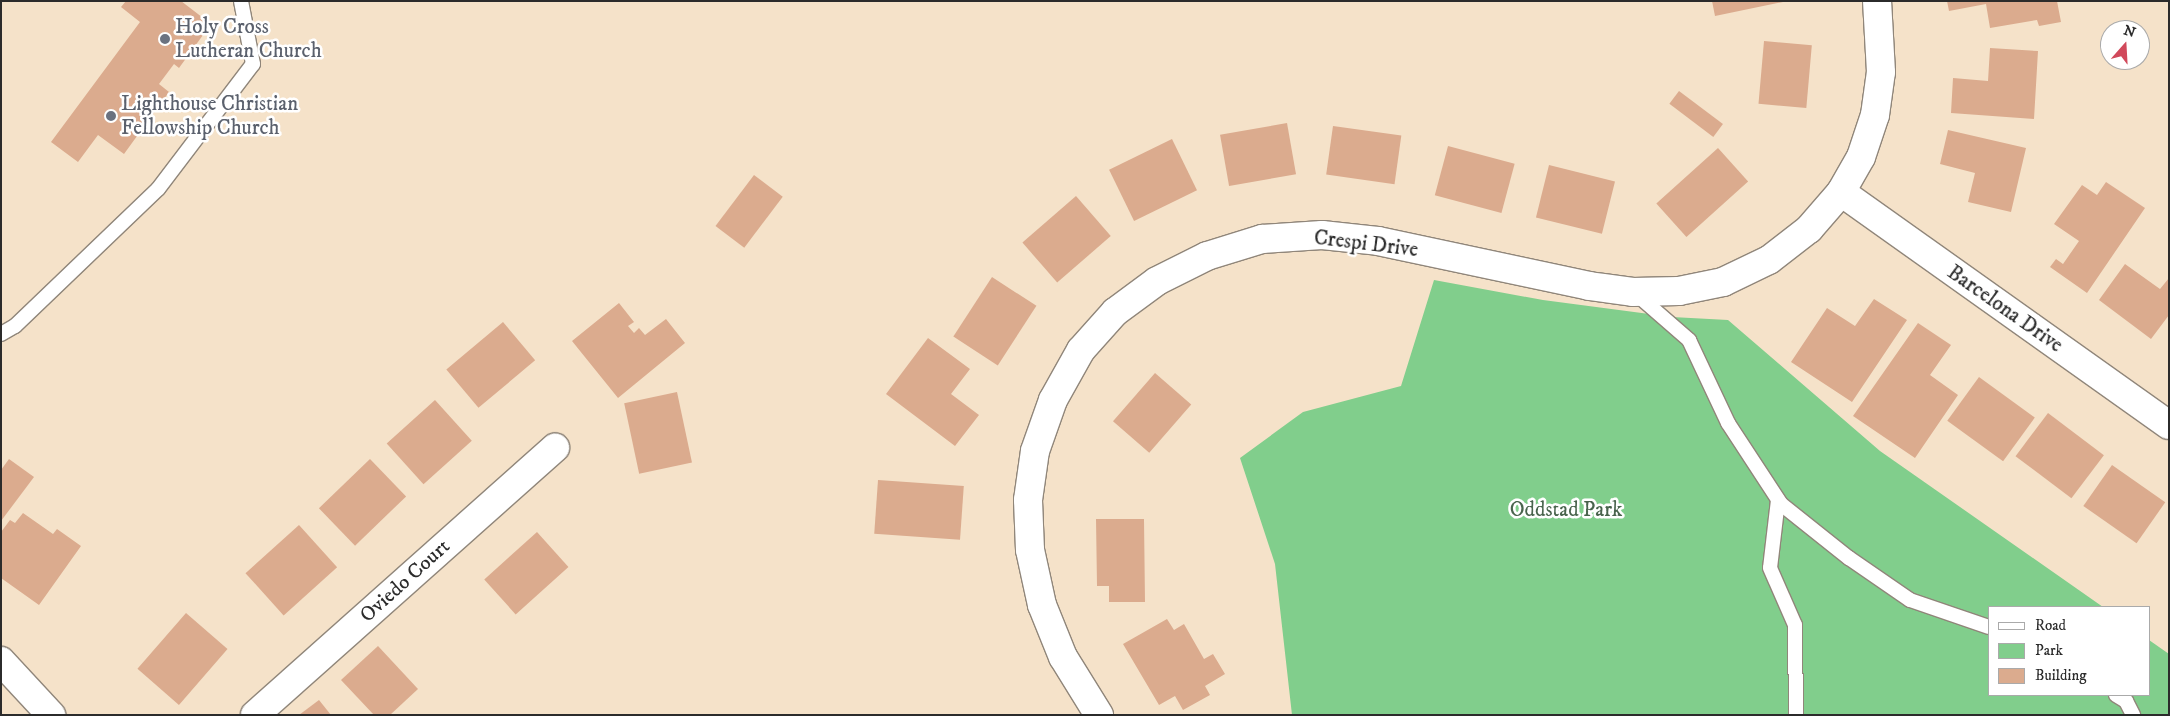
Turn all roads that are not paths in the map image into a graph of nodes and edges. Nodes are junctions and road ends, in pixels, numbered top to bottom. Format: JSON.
{"nodes":[{"id":1,"x":241,"y":1,"type":"edge"},
{"id":2,"x":1877,"y":1,"type":"edge"},
{"id":3,"x":1840,"y":192,"type":"junction"},
{"id":4,"x":1633,"y":292,"type":"junction"},
{"id":5,"x":1,"y":334,"type":"edge"},
{"id":6,"x":2169,"y":425,"type":"edge"},
{"id":7,"x":555,"y":448,"type":"dead end"},
{"id":8,"x":1778,"y":500,"type":"junction"},
{"id":9,"x":1988,"y":627,"type":"edge"},
{"id":10,"x":1,"y":660,"type":"edge"},
{"id":11,"x":2118,"y":696,"type":"edge"},
{"id":12,"x":51,"y":715,"type":"edge"},
{"id":13,"x":255,"y":715,"type":"edge"},
{"id":14,"x":1099,"y":715,"type":"edge"},
{"id":15,"x":1796,"y":715,"type":"edge"},
{"id":16,"x":2133,"y":715,"type":"edge"}],
"edges":[{"from":1,"to":5,"type":"lane"},
{"from":2,"to":3,"type":"street","name":"Crespi Drive"},
{"from":3,"to":4,"type":"street","name":"Crespi Drive"},
{"from":3,"to":6,"type":"street","name":"Barcelona Drive"},
{"from":4,"to":8,"type":"lane"},
{"from":4,"to":14,"type":"street","name":"Crespi Drive"},
{"from":7,"to":13,"type":"street","name":"Oviedo Court"},
{"from":8,"to":9,"type":"lane"},
{"from":8,"to":15,"type":"lane"},
{"from":10,"to":12,"type":"street"},
{"from":11,"to":16,"type":"lane"}]}
